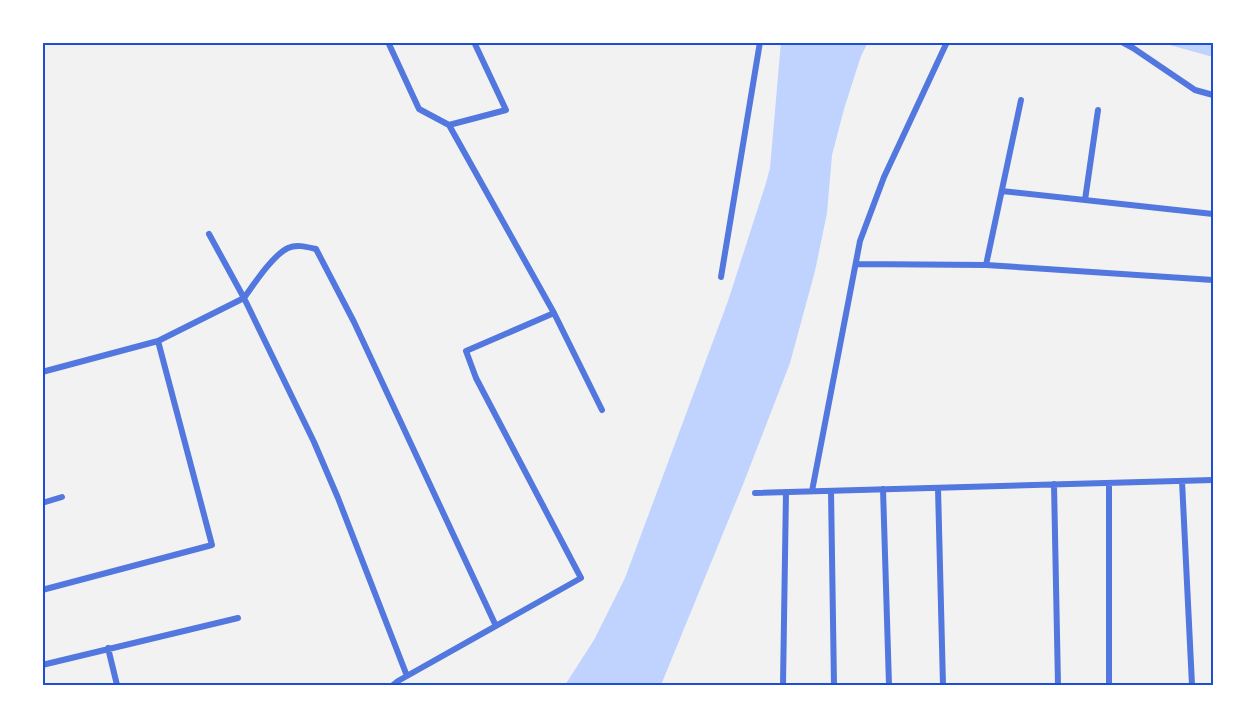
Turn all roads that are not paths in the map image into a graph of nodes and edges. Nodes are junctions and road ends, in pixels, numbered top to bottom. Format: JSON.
{"nodes":[{"id":1,"x":388,"y":42,"type":"edge"},
{"id":2,"x":474,"y":42,"type":"edge"},
{"id":3,"x":760,"y":42,"type":"edge"},
{"id":4,"x":947,"y":42,"type":"edge"},
{"id":5,"x":1122,"y":42,"type":"edge"},
{"id":6,"x":1213,"y":95,"type":"edge"},
{"id":7,"x":1021,"y":100,"type":"dead end"},
{"id":8,"x":1098,"y":110,"type":"dead end"},
{"id":9,"x":449,"y":125,"type":"junction"},
{"id":10,"x":1002,"y":191,"type":"junction"},
{"id":11,"x":1085,"y":200,"type":"junction"},
{"id":12,"x":1213,"y":214,"type":"edge"},
{"id":13,"x":210,"y":234,"type":"dead end"},
{"id":14,"x":856,"y":264,"type":"junction"},
{"id":15,"x":986,"y":265,"type":"junction"},
{"id":16,"x":721,"y":277,"type":"dead end"},
{"id":17,"x":1213,"y":280,"type":"edge"},
{"id":18,"x":244,"y":298,"type":"junction"},
{"id":19,"x":554,"y":313,"type":"junction"},
{"id":20,"x":158,"y":341,"type":"junction"},
{"id":21,"x":42,"y":372,"type":"edge"},
{"id":22,"x":602,"y":410,"type":"dead end"},
{"id":23,"x":1213,"y":480,"type":"edge"},
{"id":24,"x":1182,"y":481,"type":"junction"},
{"id":25,"x":1109,"y":483,"type":"junction"},
{"id":26,"x":1054,"y":484,"type":"junction"},
{"id":27,"x":938,"y":488,"type":"junction"},
{"id":28,"x":883,"y":489,"type":"junction"},
{"id":29,"x":812,"y":491,"type":"junction"},
{"id":30,"x":831,"y":491,"type":"junction"},
{"id":31,"x":786,"y":492,"type":"junction"},
{"id":32,"x":755,"y":493,"type":"dead end"},
{"id":33,"x":62,"y":497,"type":"dead end"},
{"id":34,"x":42,"y":502,"type":"edge"},
{"id":35,"x":42,"y":590,"type":"edge"},
{"id":36,"x":238,"y":618,"type":"dead end"},
{"id":37,"x":496,"y":626,"type":"junction"},
{"id":38,"x":108,"y":648,"type":"junction"},
{"id":39,"x":42,"y":665,"type":"edge"},
{"id":40,"x":407,"y":676,"type":"junction"},
{"id":41,"x":117,"y":685,"type":"edge"},
{"id":42,"x":393,"y":685,"type":"edge"},
{"id":43,"x":783,"y":685,"type":"edge"},
{"id":44,"x":834,"y":685,"type":"edge"},
{"id":45,"x":889,"y":685,"type":"edge"},
{"id":46,"x":944,"y":685,"type":"edge"},
{"id":47,"x":1058,"y":685,"type":"edge"},
{"id":48,"x":1109,"y":685,"type":"edge"},
{"id":49,"x":1192,"y":685,"type":"edge"}],
"edges":[{"from":1,"to":9,"type":"street"},
{"from":2,"to":9,"type":"street"},
{"from":3,"to":16,"type":"street"},
{"from":4,"to":14,"type":"street"},
{"from":5,"to":6,"type":"street"},
{"from":7,"to":10,"type":"street"},
{"from":8,"to":11,"type":"street"},
{"from":9,"to":19,"type":"street"},
{"from":10,"to":11,"type":"street"},
{"from":10,"to":15,"type":"street"},
{"from":11,"to":12,"type":"street"},
{"from":13,"to":18,"type":"street"},
{"from":14,"to":15,"type":"street"},
{"from":14,"to":29,"type":"street"},
{"from":15,"to":17,"type":"street"},
{"from":18,"to":20,"type":"street"},
{"from":18,"to":37,"type":"street"},
{"from":18,"to":40,"type":"street"},
{"from":19,"to":22,"type":"street"},
{"from":19,"to":37,"type":"street"},
{"from":20,"to":21,"type":"street"},
{"from":20,"to":35,"type":"street"},
{"from":23,"to":24,"type":"street"},
{"from":24,"to":25,"type":"street"},
{"from":24,"to":49,"type":"street"},
{"from":25,"to":26,"type":"street"},
{"from":25,"to":48,"type":"street"},
{"from":26,"to":27,"type":"street"},
{"from":26,"to":47,"type":"street"},
{"from":27,"to":28,"type":"street"},
{"from":27,"to":46,"type":"street"},
{"from":28,"to":30,"type":"street"},
{"from":28,"to":45,"type":"street"},
{"from":29,"to":30,"type":"street"},
{"from":29,"to":31,"type":"street"},
{"from":30,"to":44,"type":"street"},
{"from":31,"to":32,"type":"street"},
{"from":31,"to":43,"type":"street"},
{"from":33,"to":34,"type":"street"},
{"from":36,"to":38,"type":"street"},
{"from":37,"to":40,"type":"street"},
{"from":38,"to":39,"type":"street"},
{"from":38,"to":41,"type":"street"},
{"from":40,"to":42,"type":"street"}]}
